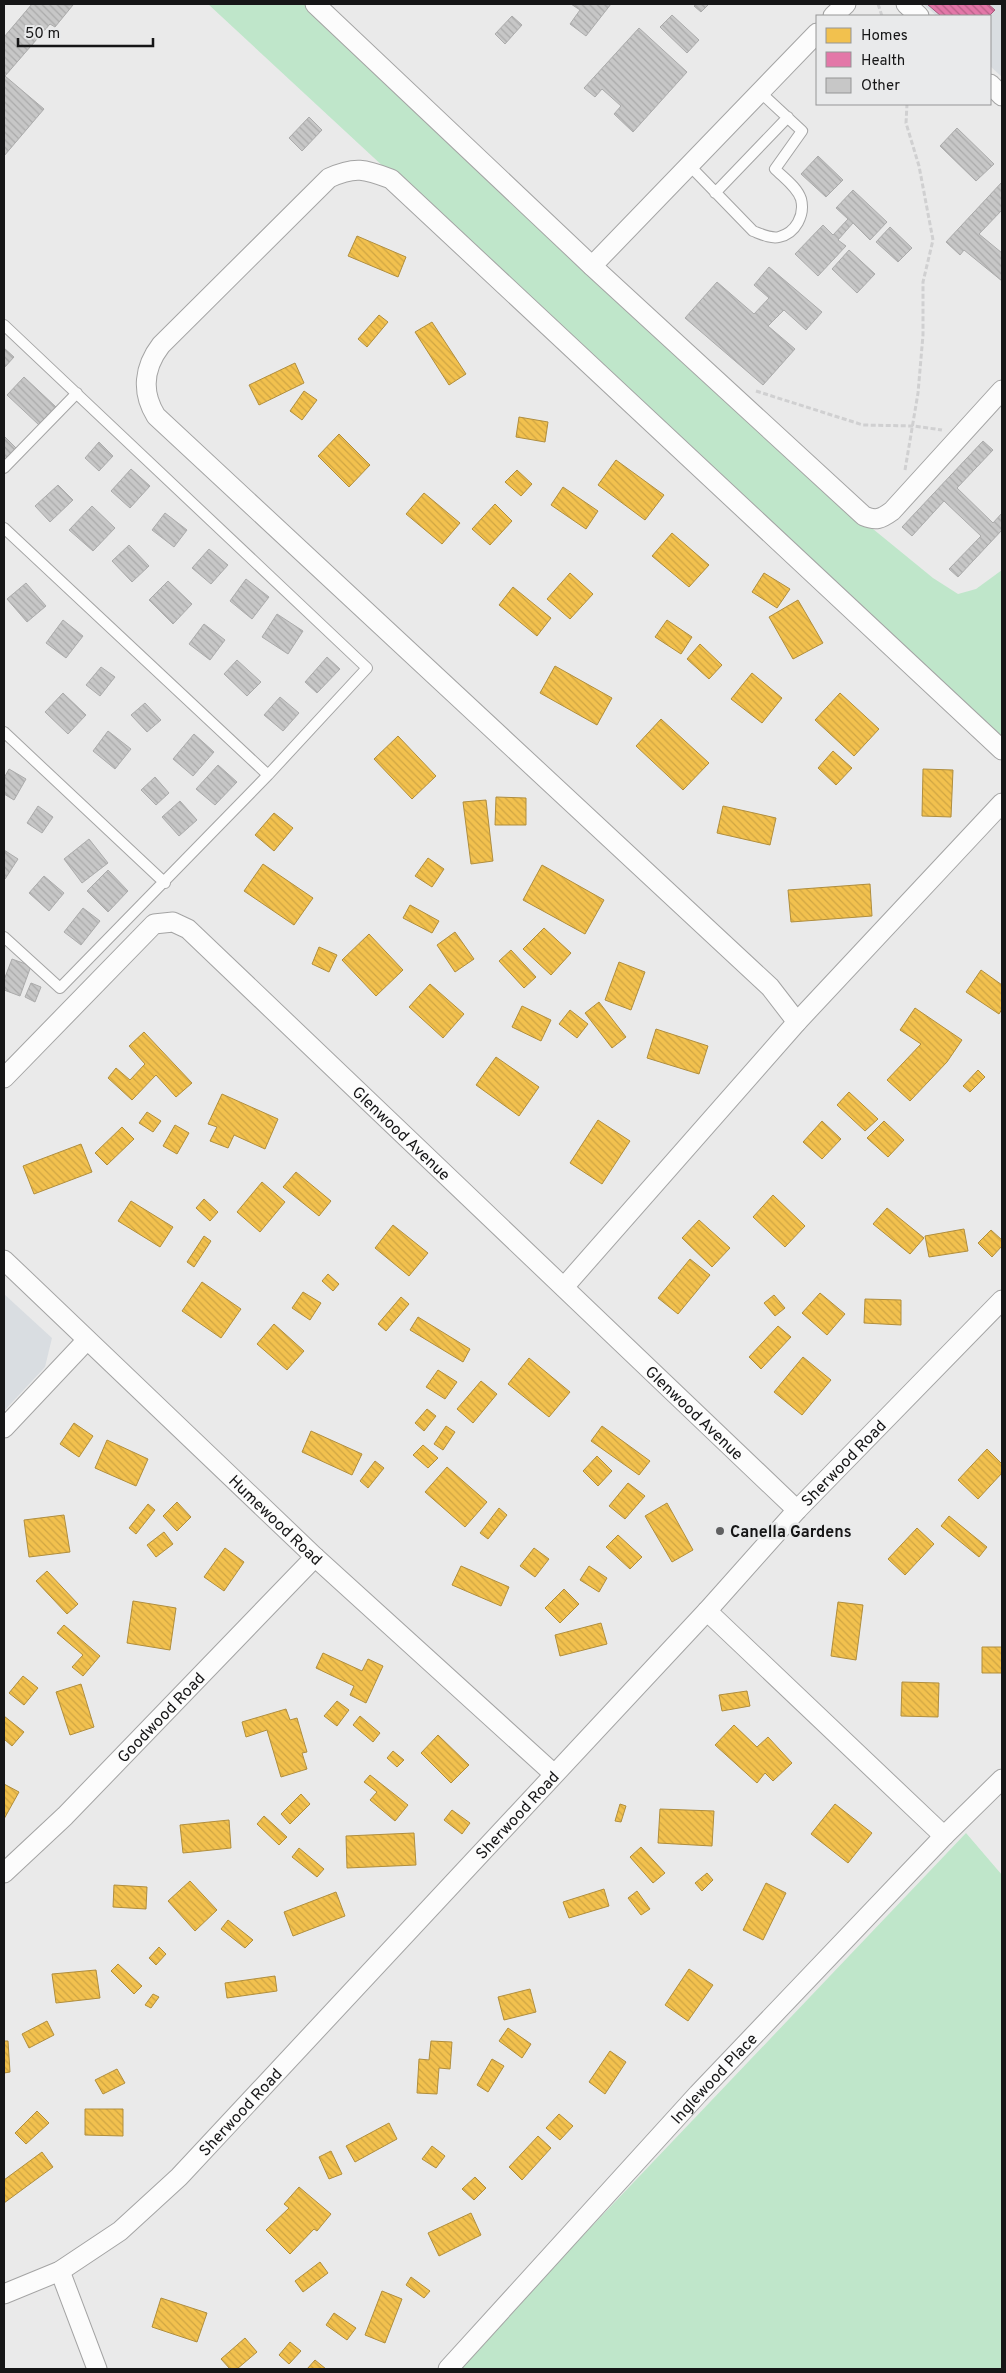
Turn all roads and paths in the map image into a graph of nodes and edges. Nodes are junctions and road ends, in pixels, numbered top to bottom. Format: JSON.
{"nodes":[{"id":1,"x":315,"y":4,"type":"edge"},
{"id":2,"x":846,"y":4,"type":"edge"},
{"id":3,"x":906,"y":4,"type":"edge"},
{"id":4,"x":834,"y":15,"type":"edge"},
{"id":5,"x":918,"y":15,"type":"edge"},
{"id":6,"x":816,"y":34,"type":"edge"},
{"id":7,"x":991,"y":85,"type":"edge"},
{"id":8,"x":760,"y":92,"type":"junction"},
{"id":9,"x":1002,"y":96,"type":"edge"},
{"id":10,"x":907,"y":105,"type":"edge"},
{"id":11,"x":788,"y":117,"type":"junction"},
{"id":12,"x":690,"y":165,"type":"junction"},
{"id":13,"x":715,"y":193,"type":"junction"},
{"id":14,"x":592,"y":266,"type":"junction"},
{"id":15,"x":4,"y":325,"type":"edge"},
{"id":16,"x":748,"y":388,"type":"dead end"},
{"id":17,"x":1002,"y":390,"type":"edge"},
{"id":18,"x":78,"y":393,"type":"junction"},
{"id":19,"x":914,"y":426,"type":"junction"},
{"id":20,"x":4,"y":468,"type":"edge"},
{"id":21,"x":904,"y":498,"type":"junction"},
{"id":22,"x":4,"y":528,"type":"edge"},
{"id":23,"x":4,"y":732,"type":"edge"},
{"id":24,"x":1002,"y":750,"type":"edge"},
{"id":25,"x":268,"y":775,"type":"junction"},
{"id":26,"x":1002,"y":804,"type":"edge"},
{"id":27,"x":164,"y":882,"type":"junction"},
{"id":28,"x":4,"y":937,"type":"edge"},
{"id":29,"x":797,"y":1022,"type":"junction"},
{"id":30,"x":4,"y":1078,"type":"edge"},
{"id":31,"x":4,"y":1260,"type":"edge"},
{"id":32,"x":564,"y":1287,"type":"junction"},
{"id":33,"x":1002,"y":1300,"type":"edge"},
{"id":34,"x":87,"y":1340,"type":"junction"},
{"id":35,"x":4,"y":1428,"type":"edge"},
{"id":36,"x":797,"y":1510,"type":"junction"},
{"id":37,"x":315,"y":1557,"type":"junction"},
{"id":38,"x":707,"y":1611,"type":"junction"},
{"id":39,"x":554,"y":1774,"type":"junction"},
{"id":40,"x":1002,"y":1779,"type":"edge"},
{"id":41,"x":994,"y":1794,"type":"edge"},
{"id":42,"x":944,"y":1836,"type":"junction"},
{"id":43,"x":4,"y":1873,"type":"edge"},
{"id":44,"x":60,"y":2271,"type":"junction"},
{"id":45,"x":4,"y":2294,"type":"edge"},
{"id":46,"x":97,"y":2369,"type":"edge"},
{"id":47,"x":448,"y":2369,"type":"edge"}],
"edges":[{"from":1,"to":14,"type":"street"},
{"from":2,"to":4,"type":"street"},
{"from":3,"to":5,"type":"street"},
{"from":6,"to":8,"type":"street"},
{"from":7,"to":9,"type":"street"},
{"from":8,"to":11,"type":"lane"},
{"from":8,"to":12,"type":"street"},
{"from":10,"to":19,"type":"path"},
{"from":11,"to":13,"type":"lane"},
{"from":11,"to":13,"type":"lane"},
{"from":12,"to":13,"type":"lane"},
{"from":12,"to":14,"type":"street"},
{"from":14,"to":21,"type":"street"},
{"from":15,"to":18,"type":"lane"},
{"from":16,"to":19,"type":"path"},
{"from":17,"to":21,"type":"street"},
{"from":18,"to":20,"type":"lane"},
{"from":18,"to":25,"type":"lane"},
{"from":19,"to":21,"type":"path"},
{"from":22,"to":25,"type":"lane"},
{"from":23,"to":27,"type":"lane"},
{"from":24,"to":29,"type":"street"},
{"from":25,"to":27,"type":"lane"},
{"from":26,"to":29,"type":"street"},
{"from":27,"to":28,"type":"lane"},
{"from":29,"to":32,"type":"street"},
{"from":30,"to":32,"type":"street","name":"Glenwood Avenue"},
{"from":31,"to":34,"type":"street","name":"Humewood Road"},
{"from":32,"to":36,"type":"street","name":"Glenwood Avenue"},
{"from":33,"to":36,"type":"street","name":"Sherwood Road"},
{"from":34,"to":35,"type":"street"},
{"from":34,"to":37,"type":"street","name":"Humewood Road"},
{"from":36,"to":38,"type":"street","name":"Sherwood Road"},
{"from":37,"to":39,"type":"street","name":"Humewood Road"},
{"from":37,"to":43,"type":"street","name":"Goodwood Road"},
{"from":38,"to":39,"type":"street","name":"Sherwood Road"},
{"from":38,"to":42,"type":"street"},
{"from":39,"to":44,"type":"street","name":"Sherwood Road"},
{"from":40,"to":41,"type":"street","name":"Inglewood Place"},
{"from":41,"to":42,"type":"street","name":"Inglewood Place"},
{"from":42,"to":47,"type":"street","name":"Inglewood Place"},
{"from":44,"to":45,"type":"street","name":"Sherwood Road"},
{"from":44,"to":46,"type":"street"}]}
